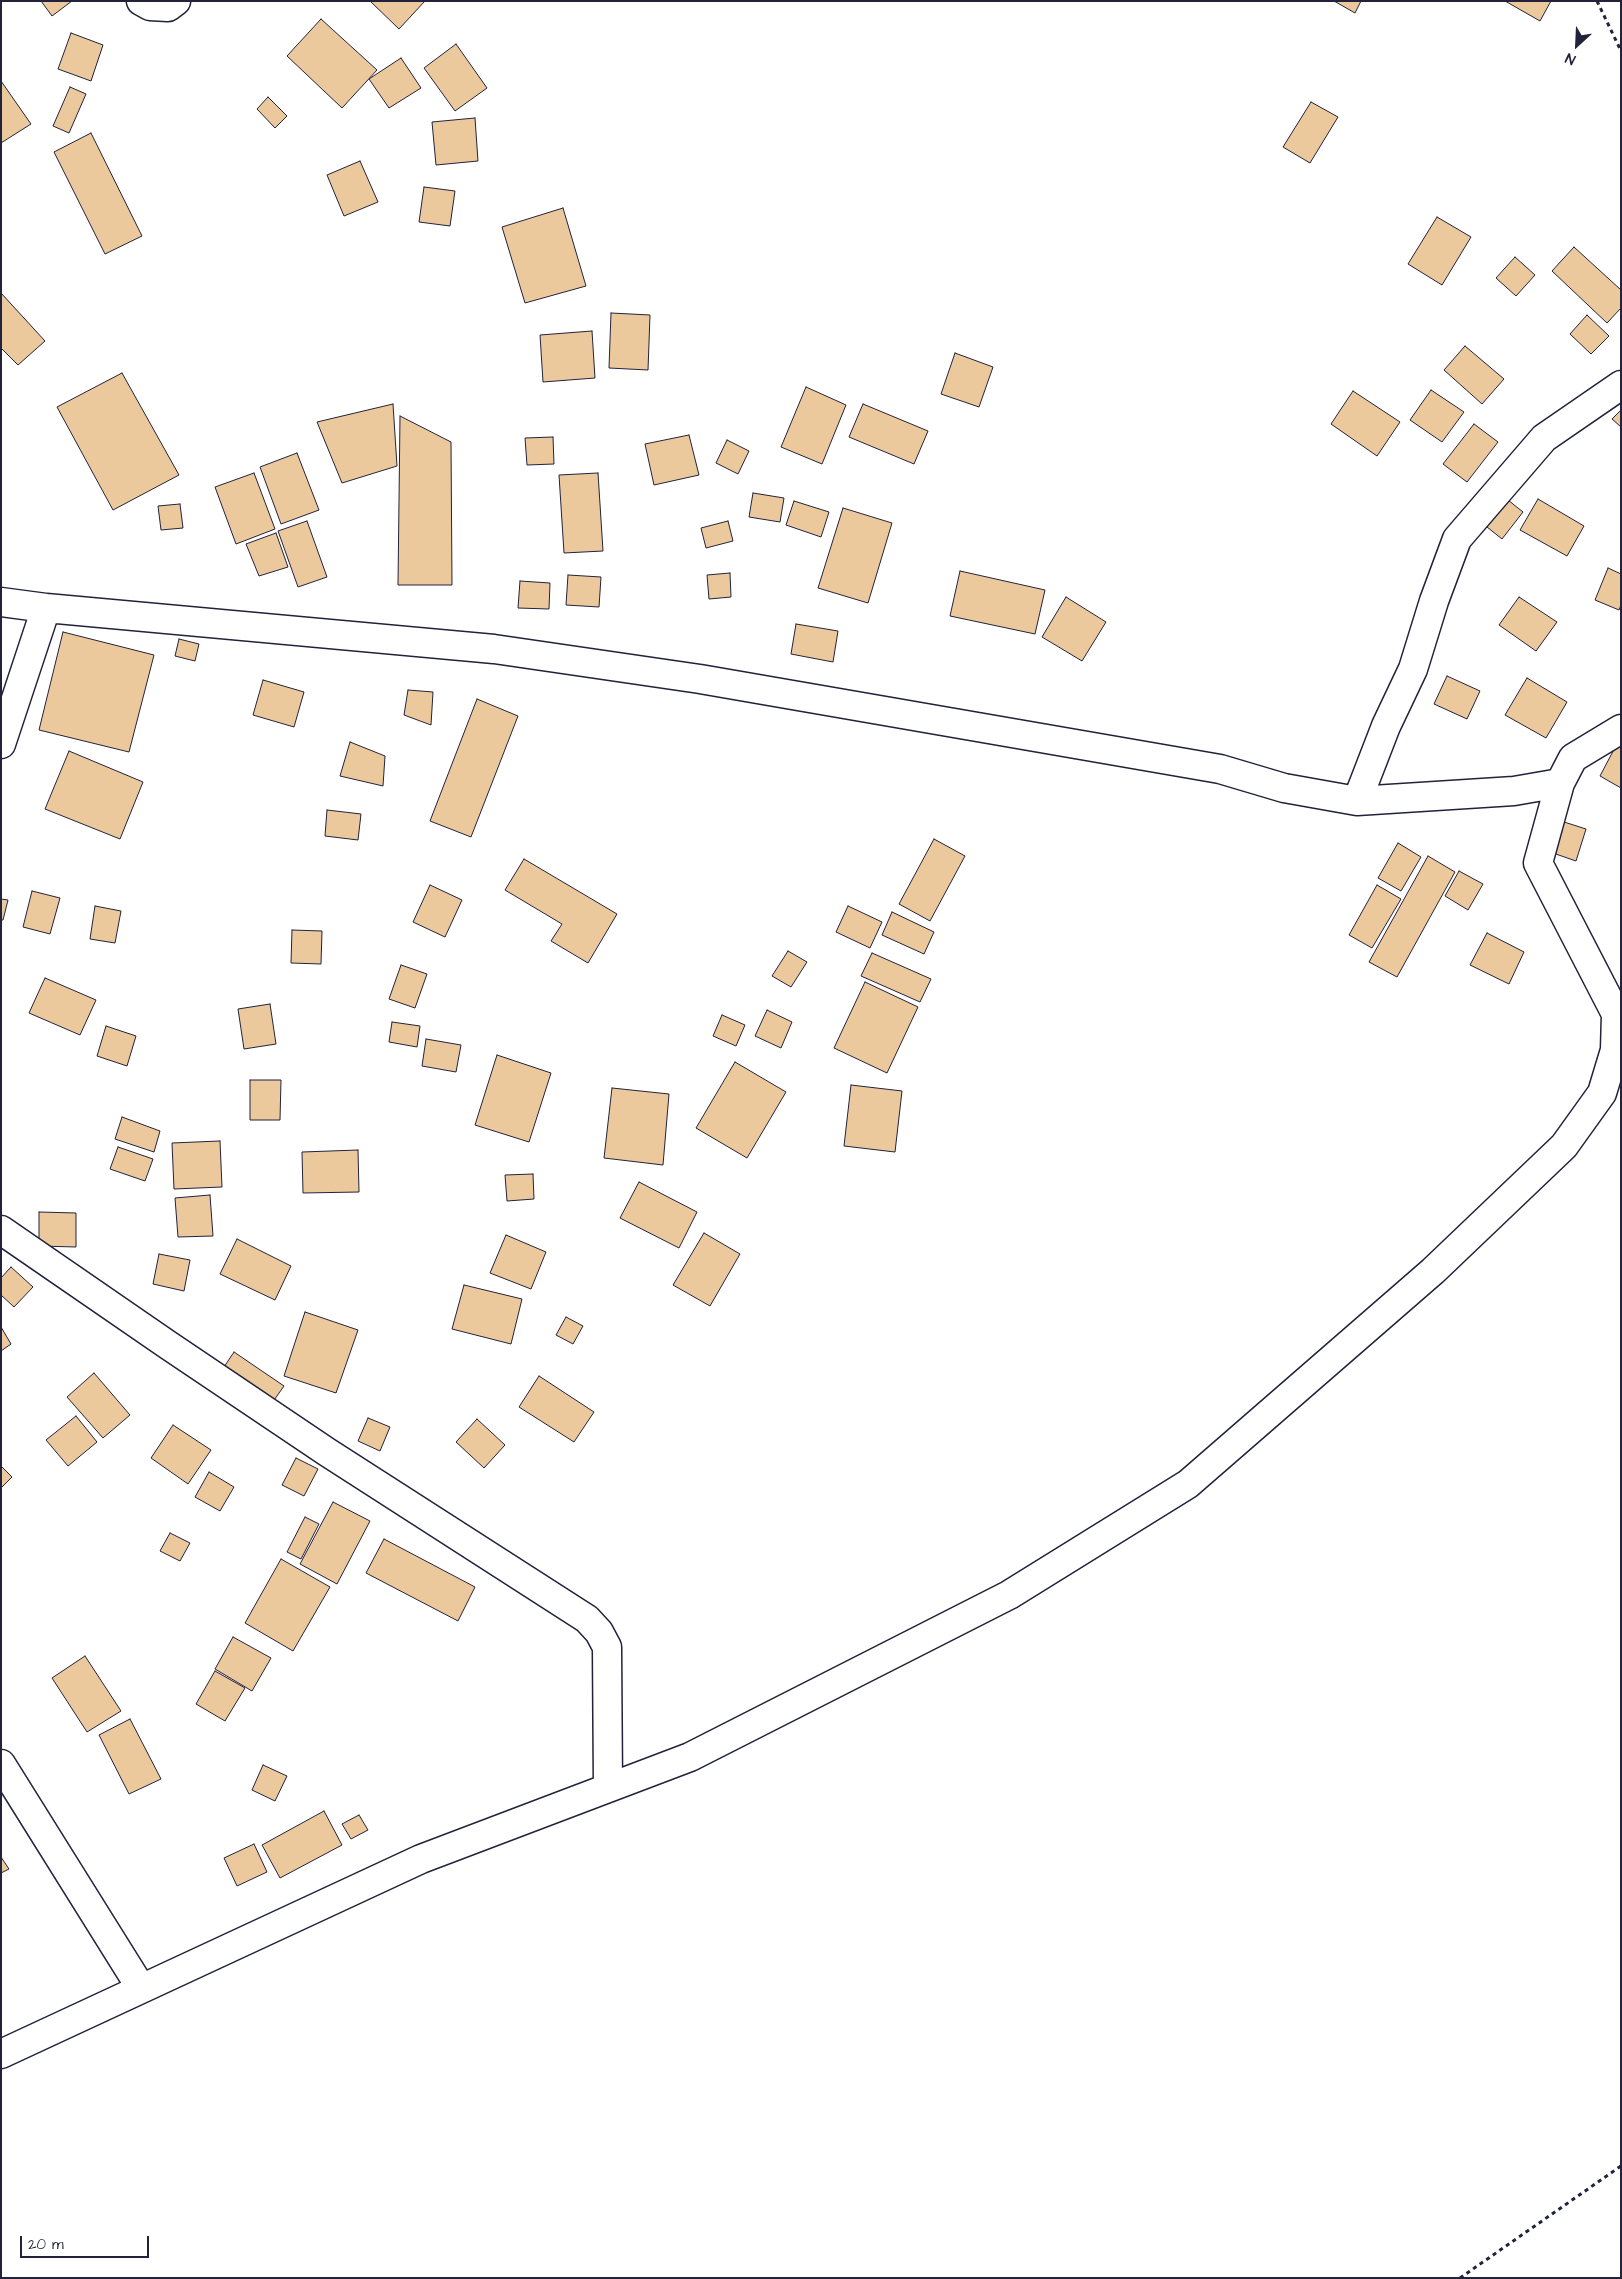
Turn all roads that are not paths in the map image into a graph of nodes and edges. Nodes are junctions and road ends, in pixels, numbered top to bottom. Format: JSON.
{"nodes":[{"id":1,"x":141,"y":1,"type":"edge"},
{"id":2,"x":176,"y":1,"type":"edge"},
{"id":3,"x":1621,"y":385,"type":"edge"},
{"id":4,"x":1,"y":602,"type":"edge"},
{"id":5,"x":46,"y":608,"type":"junction"},
{"id":6,"x":1621,"y":729,"type":"edge"},
{"id":7,"x":1,"y":744,"type":"edge"},
{"id":8,"x":1560,"y":782,"type":"junction"},
{"id":9,"x":1357,"y":801,"type":"junction"},
{"id":10,"x":1,"y":1230,"type":"edge"},
{"id":11,"x":1,"y":1764,"type":"edge"},
{"id":12,"x":608,"y":1788,"type":"junction"},
{"id":13,"x":141,"y":1988,"type":"junction"},
{"id":14,"x":1,"y":2054,"type":"edge"}],
"edges":[{"from":1,"to":2,"type":"street"},
{"from":3,"to":9,"type":"street"},
{"from":4,"to":5,"type":"street"},
{"from":5,"to":7,"type":"street"},
{"from":5,"to":9,"type":"street"},
{"from":6,"to":8,"type":"street"},
{"from":8,"to":9,"type":"street"},
{"from":8,"to":12,"type":"street"},
{"from":10,"to":12,"type":"street"},
{"from":11,"to":13,"type":"street"},
{"from":12,"to":13,"type":"street"},
{"from":13,"to":14,"type":"street"}]}
